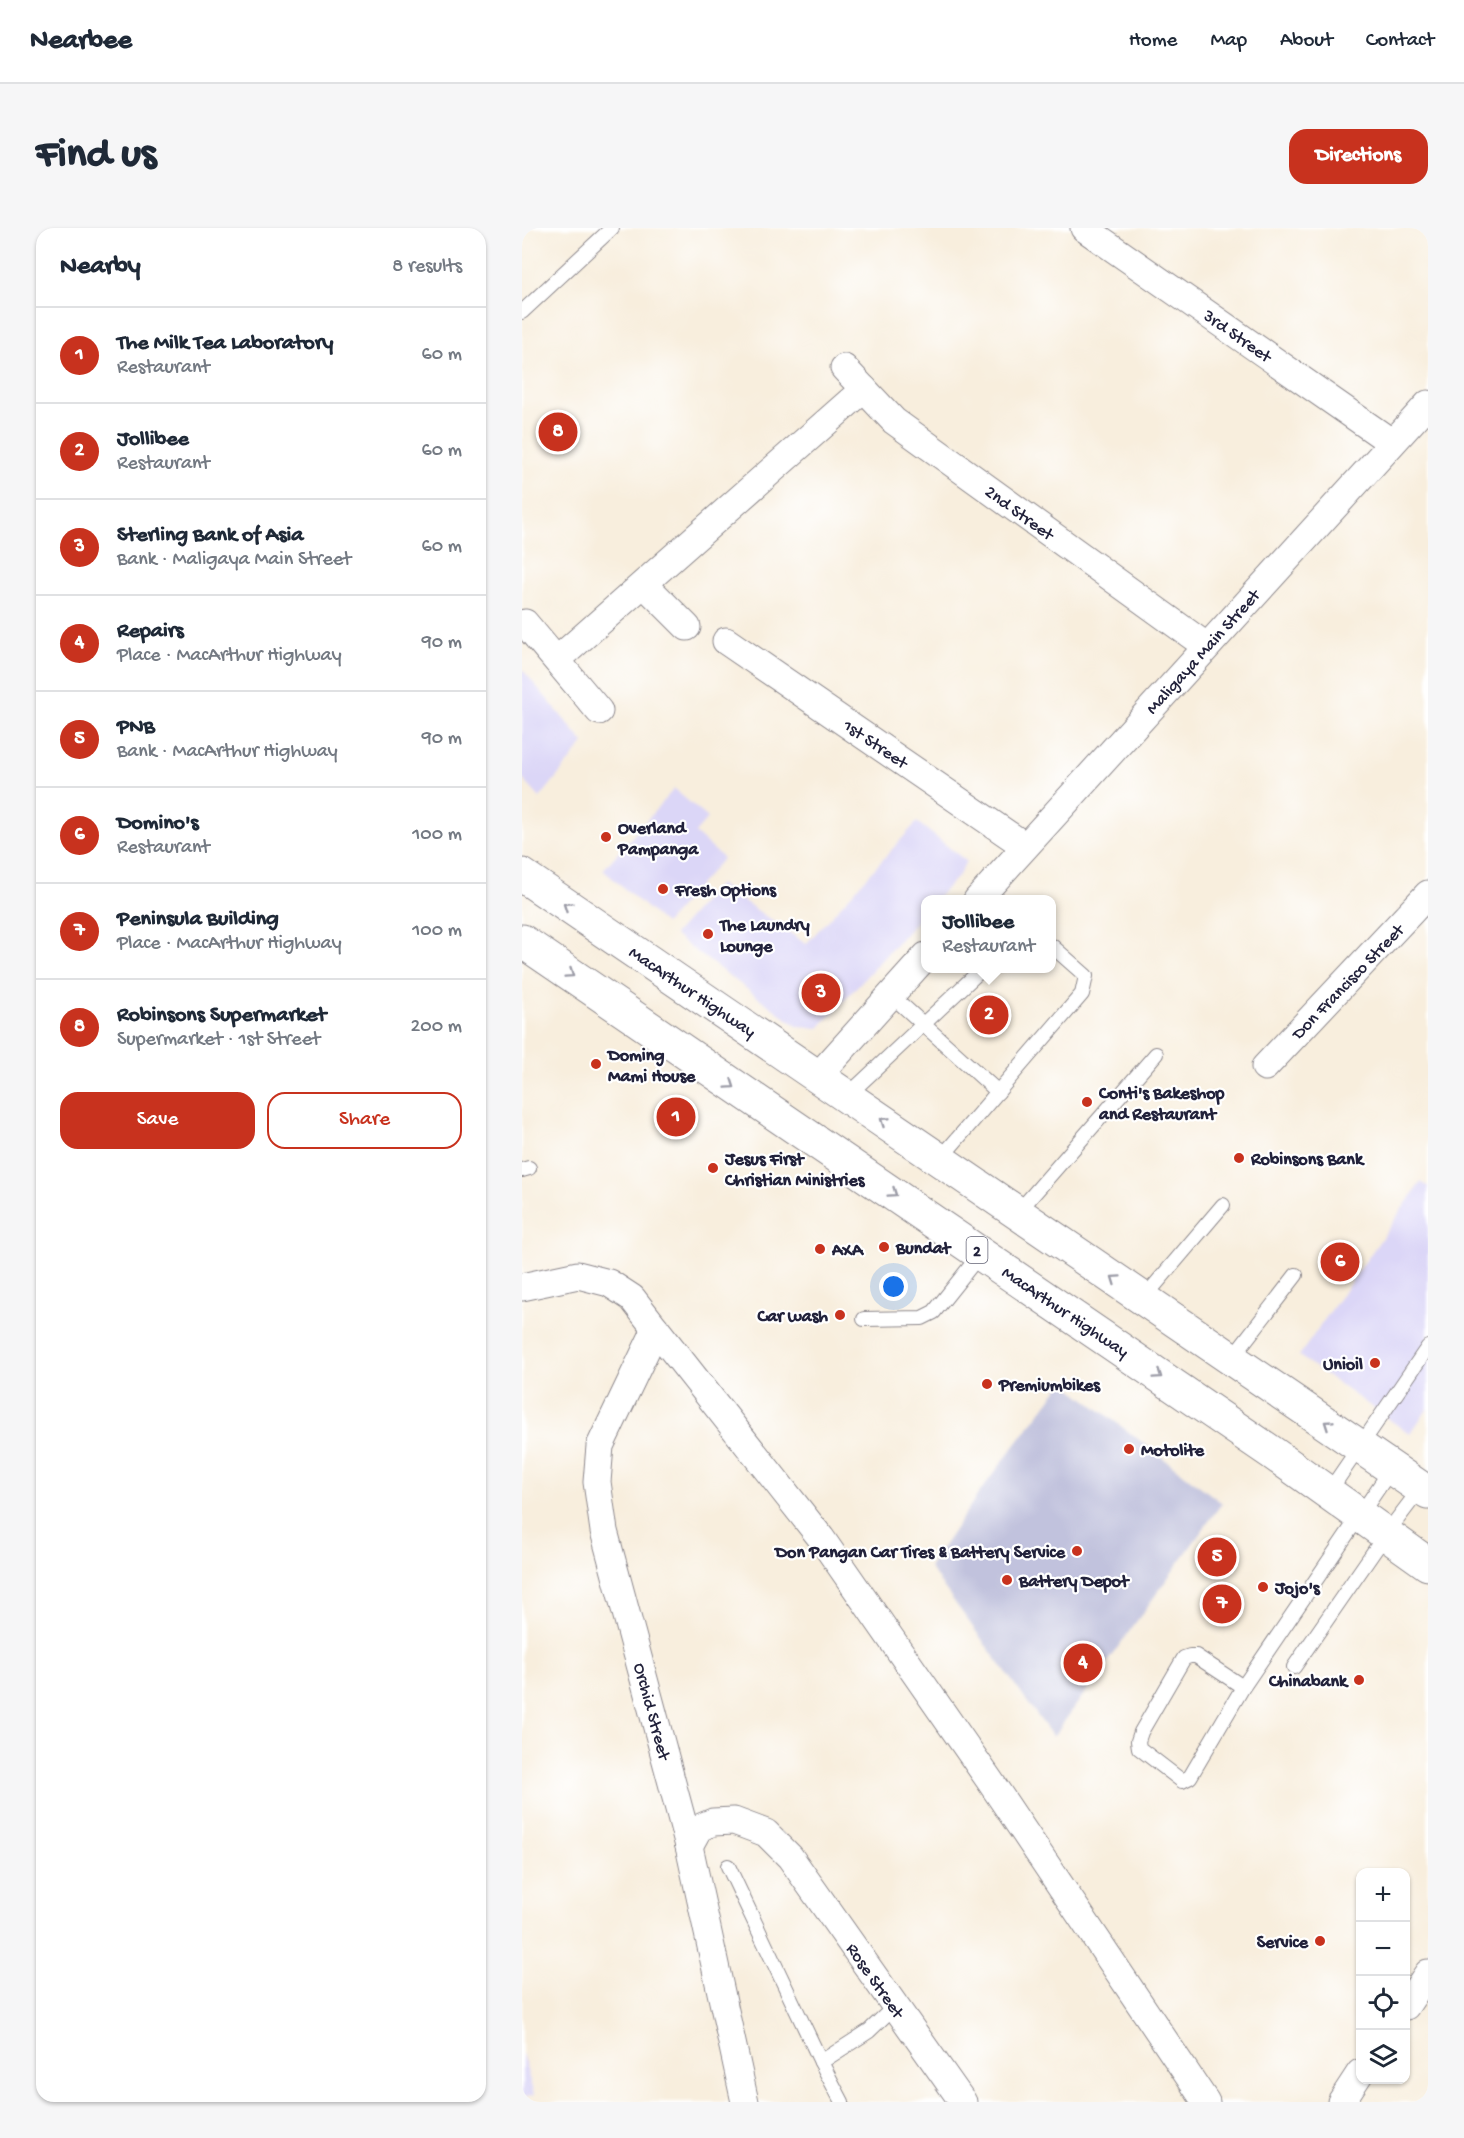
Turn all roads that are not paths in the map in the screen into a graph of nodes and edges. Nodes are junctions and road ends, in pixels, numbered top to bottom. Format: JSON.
{"nodes":[{"id":1,"x":612,"y":228,"type":"edge"},
{"id":2,"x":1084,"y":228,"type":"edge"},
{"id":3,"x":522,"y":312,"type":"edge"},
{"id":4,"x":844,"y":368,"type":"dead end"},
{"id":5,"x":864,"y":389,"type":"junction"},
{"id":6,"x":1428,"y":404,"type":"edge"},
{"id":7,"x":1391,"y":442,"type":"junction"},
{"id":8,"x":644,"y":584,"type":"junction"},
{"id":9,"x":525,"y":623,"type":"dead end"},
{"id":10,"x":687,"y":627,"type":"dead end"},
{"id":11,"x":726,"y":641,"type":"dead end"},
{"id":12,"x":1206,"y":646,"type":"junction"},
{"id":13,"x":557,"y":660,"type":"junction"},
{"id":14,"x":599,"y":711,"type":"dead end"},
{"id":15,"x":1025,"y":846,"type":"junction"},
{"id":16,"x":522,"y":875,"type":"edge"},
{"id":17,"x":981,"y":895,"type":"edge"},
{"id":18,"x":1423,"y":910,"type":"edge"},
{"id":19,"x":522,"y":941,"type":"edge"},
{"id":20,"x":1056,"y":950,"type":"edge"},
{"id":21,"x":921,"y":962,"type":"edge"},
{"id":22,"x":979,"y":973,"type":"edge"},
{"id":23,"x":891,"y":995,"type":"junction"},
{"id":24,"x":923,"y":1024,"type":"junction"},
{"id":25,"x":1156,"y":1054,"type":"dead end"},
{"id":26,"x":1265,"y":1067,"type":"dead end"},
{"id":27,"x":818,"y":1076,"type":"junction"},
{"id":28,"x":998,"y":1092,"type":"junction"},
{"id":29,"x":847,"y":1096,"type":"junction"},
{"id":30,"x":940,"y":1159,"type":"junction"},
{"id":31,"x":1223,"y":1205,"type":"dead end"},
{"id":32,"x":1018,"y":1212,"type":"junction"},
{"id":33,"x":981,"y":1253,"type":"junction"},
{"id":34,"x":1296,"y":1275,"type":"dead end"},
{"id":35,"x":522,"y":1287,"type":"edge"},
{"id":36,"x":1143,"y":1299,"type":"junction"},
{"id":37,"x":864,"y":1319,"type":"dead end"},
{"id":38,"x":656,"y":1329,"type":"junction"},
{"id":39,"x":1428,"y":1347,"type":"edge"},
{"id":40,"x":1231,"y":1359,"type":"junction"},
{"id":41,"x":1360,"y":1446,"type":"junction"},
{"id":42,"x":1392,"y":1468,"type":"junction"},
{"id":43,"x":1425,"y":1490,"type":"edge"},
{"id":44,"x":1328,"y":1493,"type":"junction"},
{"id":45,"x":1373,"y":1525,"type":"junction"},
{"id":46,"x":1428,"y":1564,"type":"edge"},
{"id":47,"x":1293,"y":1667,"type":"dead end"},
{"id":48,"x":1243,"y":1687,"type":"junction"},
{"id":49,"x":689,"y":1845,"type":"junction"},
{"id":50,"x":728,"y":1866,"type":"dead end"},
{"id":51,"x":1428,"y":1973,"type":"edge"},
{"id":52,"x":1410,"y":2000,"type":"edge"},
{"id":53,"x":895,"y":2006,"type":"junction"},
{"id":54,"x":821,"y":2062,"type":"junction"},
{"id":55,"x":1356,"y":2079,"type":"edge"},
{"id":56,"x":745,"y":2102,"type":"edge"},
{"id":57,"x":842,"y":2102,"type":"edge"},
{"id":58,"x":963,"y":2102,"type":"edge"},
{"id":59,"x":1206,"y":2102,"type":"edge"},
{"id":60,"x":1341,"y":2102,"type":"edge"}],
"edges":[{"from":1,"to":3,"type":"lane"},
{"from":2,"to":7,"type":"street","name":"3rd Street"},
{"from":4,"to":5,"type":"street","name":"2nd Street"},
{"from":5,"to":8,"type":"street"},
{"from":5,"to":12,"type":"street","name":"2nd Street"},
{"from":6,"to":7,"type":"street","name":"Maligaya Main Street"},
{"from":7,"to":12,"type":"street","name":"Maligaya Main Street"},
{"from":8,"to":10,"type":"street"},
{"from":8,"to":13,"type":"street"},
{"from":9,"to":13,"type":"street"},
{"from":11,"to":15,"type":"street","name":"1st Street"},
{"from":12,"to":15,"type":"street","name":"Maligaya Main Street"},
{"from":13,"to":14,"type":"street"},
{"from":15,"to":17,"type":"street","name":"Maligaya Main Street"},
{"from":27,"to":16,"type":"highway","name":"MacArthur Highway","one_way":true},
{"from":18,"to":26,"type":"street","name":"Don Francisco Street"},
{"from":19,"to":33,"type":"highway","name":"MacArthur Highway","number":"2","one_way":true},
{"from":20,"to":28,"type":"lane"},
{"from":21,"to":23,"type":"street"},
{"from":22,"to":24,"type":"lane"},
{"from":23,"to":24,"type":"lane"},
{"from":23,"to":27,"type":"street"},
{"from":24,"to":28,"type":"lane"},
{"from":24,"to":29,"type":"lane"},
{"from":25,"to":32,"type":"lane"},
{"from":27,"to":29,"type":"highway","name":"MacArthur Highway"},
{"from":28,"to":30,"type":"lane"},
{"from":30,"to":29,"type":"highway","name":"MacArthur Highway","one_way":true},
{"from":30,"to":32,"type":"highway","name":"MacArthur Highway"},
{"from":31,"to":36,"type":"lane"},
{"from":36,"to":32,"type":"highway","name":"MacArthur Highway","one_way":true},
{"from":33,"to":37,"type":"lane"},
{"from":33,"to":44,"type":"highway","name":"MacArthur Highway","number":"2","one_way":true},
{"from":34,"to":40,"type":"lane"},
{"from":35,"to":38,"type":"street"},
{"from":36,"to":40,"type":"highway","name":"MacArthur Highway"},
{"from":38,"to":49,"type":"street","name":"Orchid Street"},
{"from":38,"to":59,"type":"street"},
{"from":39,"to":41,"type":"lane"},
{"from":41,"to":40,"type":"highway","name":"MacArthur Highway","one_way":true},
{"from":41,"to":42,"type":"highway","name":"MacArthur Highway"},
{"from":41,"to":44,"type":"lane"},
{"from":42,"to":43,"type":"highway","name":"MacArthur Highway"},
{"from":42,"to":45,"type":"lane"},
{"from":43,"to":45,"type":"lane"},
{"from":44,"to":45,"type":"highway","name":"MacArthur Highway","number":"2"},
{"from":45,"to":46,"type":"highway","name":"MacArthur Highway","number":"2"},
{"from":45,"to":47,"type":"lane"},
{"from":45,"to":48,"type":"lane"},
{"from":48,"to":48,"type":"lane"},
{"from":49,"to":53,"type":"street","name":"Rose Street"},
{"from":49,"to":56,"type":"street","name":"Orchid Street"},
{"from":50,"to":54,"type":"lane"},
{"from":51,"to":52,"type":"street"},
{"from":53,"to":54,"type":"lane"},
{"from":53,"to":58,"type":"street","name":"Rose Street"},
{"from":54,"to":57,"type":"lane"},
{"from":55,"to":60,"type":"street"}]}
